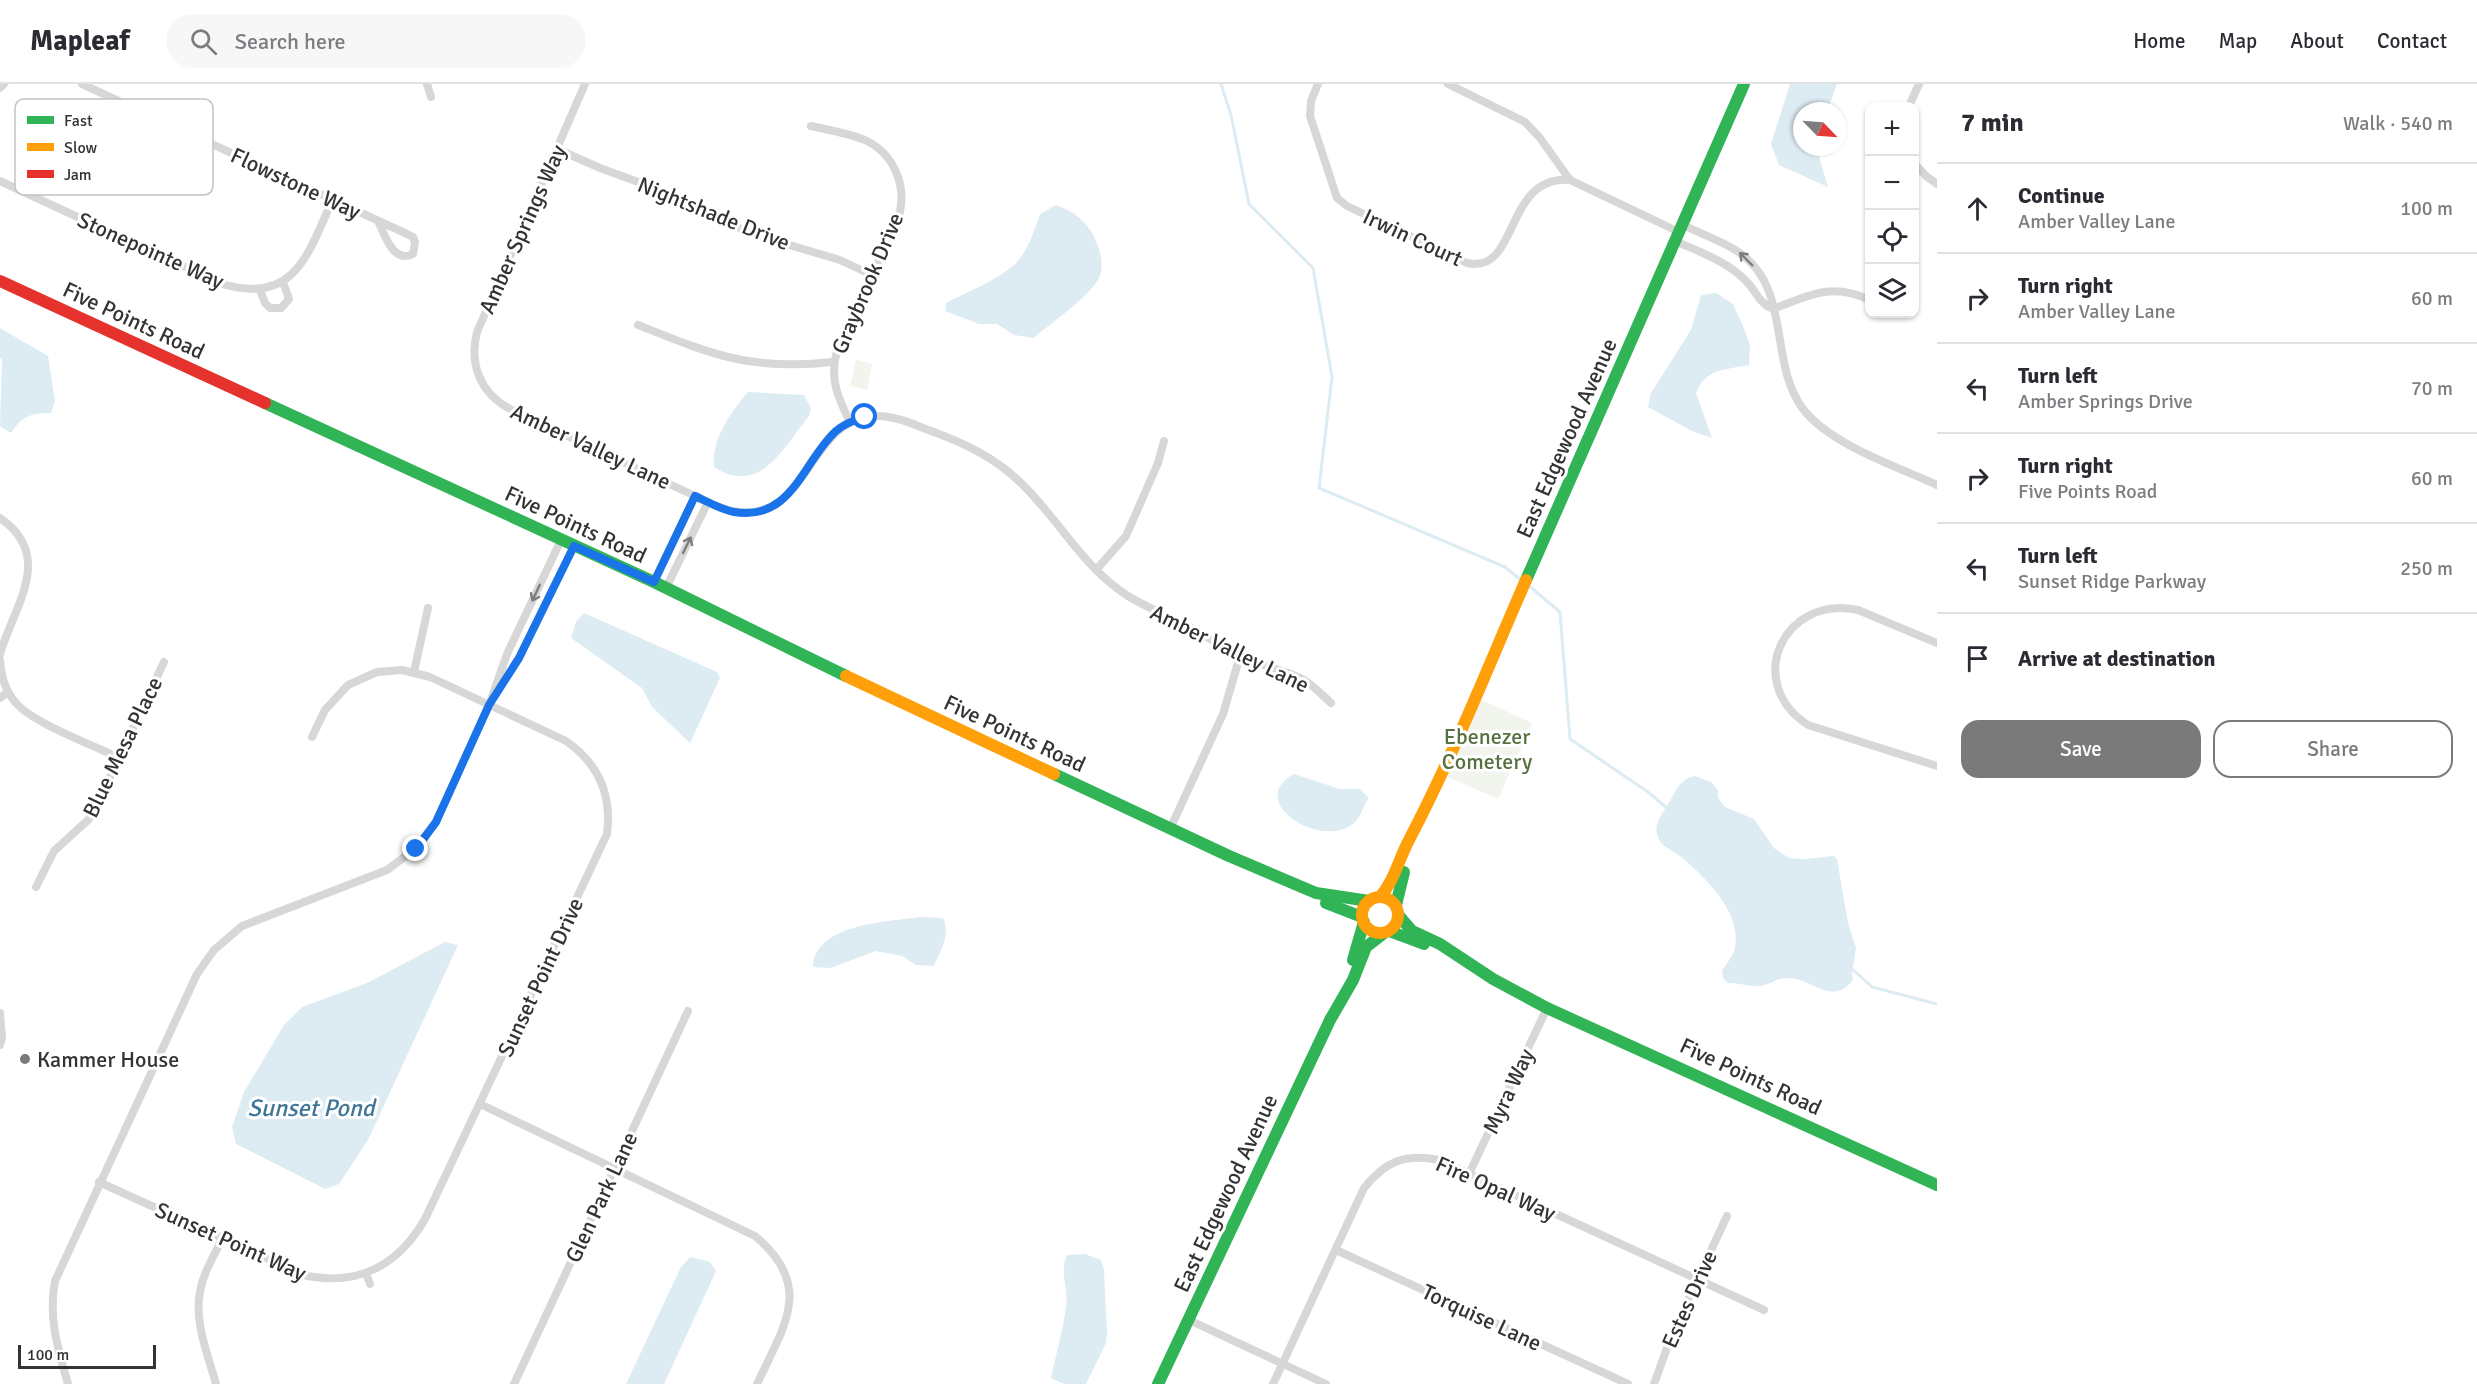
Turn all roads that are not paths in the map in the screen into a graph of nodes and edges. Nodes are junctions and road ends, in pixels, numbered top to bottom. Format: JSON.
{"nodes":[{"id":1,"x":4,"y":84,"type":"edge"},
{"id":2,"x":82,"y":84,"type":"edge"},
{"id":3,"x":428,"y":84,"type":"edge"},
{"id":4,"x":585,"y":84,"type":"edge"},
{"id":5,"x":1318,"y":84,"type":"edge"},
{"id":6,"x":1448,"y":84,"type":"edge"},
{"id":7,"x":1744,"y":84,"type":"edge"},
{"id":8,"x":1919,"y":84,"type":"edge"},
{"id":9,"x":0,"y":88,"type":"edge"},
{"id":10,"x":431,"y":97,"type":"dead end"},
{"id":11,"x":114,"y":99,"type":"edge"},
{"id":12,"x":1911,"y":102,"type":"edge"},
{"id":13,"x":811,"y":126,"type":"dead end"},
{"id":14,"x":213,"y":145,"type":"edge"},
{"id":15,"x":557,"y":149,"type":"junction"},
{"id":16,"x":1919,"y":168,"type":"edge"},
{"id":17,"x":1570,"y":180,"type":"junction"},
{"id":18,"x":0,"y":181,"type":"edge"},
{"id":19,"x":1937,"y":184,"type":"edge"},
{"id":20,"x":15,"y":188,"type":"edge"},
{"id":21,"x":30,"y":195,"type":"edge"},
{"id":22,"x":332,"y":201,"type":"junction"},
{"id":23,"x":378,"y":221,"type":"junction"},
{"id":24,"x":1679,"y":233,"type":"junction"},
{"id":25,"x":872,"y":275,"type":"junction"},
{"id":26,"x":0,"y":281,"type":"edge"},
{"id":27,"x":283,"y":282,"type":"junction"},
{"id":28,"x":260,"y":290,"type":"junction"},
{"id":29,"x":1865,"y":298,"type":"edge"},
{"id":30,"x":1773,"y":309,"type":"junction"},
{"id":31,"x":638,"y":325,"type":"dead end"},
{"id":32,"x":833,"y":362,"type":"junction"},
{"id":33,"x":479,"y":377,"type":"joint"},
{"id":34,"x":850,"y":422,"type":"junction"},
{"id":35,"x":1164,"y":441,"type":"dead end"},
{"id":36,"x":1937,"y":485,"type":"edge"},
{"id":37,"x":695,"y":496,"type":"junction"},
{"id":38,"x":708,"y":502,"type":"junction"},
{"id":39,"x":0,"y":518,"type":"edge"},
{"id":40,"x":561,"y":540,"type":"junction"},
{"id":41,"x":574,"y":546,"type":"junction"},
{"id":42,"x":1096,"y":570,"type":"junction"},
{"id":43,"x":654,"y":582,"type":"junction"},
{"id":44,"x":666,"y":588,"type":"junction"},
{"id":45,"x":428,"y":608,"type":"dead end"},
{"id":46,"x":1937,"y":643,"type":"edge"},
{"id":47,"x":0,"y":654,"type":"edge"},
{"id":48,"x":1240,"y":656,"type":"junction"},
{"id":49,"x":0,"y":660,"type":"edge"},
{"id":50,"x":164,"y":662,"type":"dead end"},
{"id":51,"x":414,"y":672,"type":"junction"},
{"id":52,"x":4,"y":695,"type":"edge"},
{"id":53,"x":1331,"y":703,"type":"dead end"},
{"id":54,"x":489,"y":705,"type":"junction"},
{"id":55,"x":312,"y":737,"type":"dead end"},
{"id":56,"x":119,"y":758,"type":"junction"},
{"id":57,"x":1937,"y":766,"type":"edge"},
{"id":58,"x":1426,"y":808,"type":"junction"},
{"id":59,"x":1170,"y":829,"type":"junction"},
{"id":60,"x":1229,"y":856,"type":"junction"},
{"id":61,"x":36,"y":887,"type":"dead end"},
{"id":62,"x":1375,"y":899,"type":"junction"},
{"id":63,"x":1397,"y":910,"type":"junction"},
{"id":64,"x":1363,"y":920,"type":"junction"},
{"id":65,"x":1387,"y":932,"type":"junction"},
{"id":66,"x":1547,"y":1008,"type":"junction"},
{"id":67,"x":688,"y":1011,"type":"dead end"},
{"id":68,"x":0,"y":1013,"type":"edge"},
{"id":69,"x":1330,"y":1020,"type":"junction"},
{"id":70,"x":0,"y":1045,"type":"edge"},
{"id":71,"x":480,"y":1104,"type":"junction"},
{"id":72,"x":614,"y":1168,"type":"junction"},
{"id":73,"x":1469,"y":1174,"type":"junction"},
{"id":74,"x":99,"y":1182,"type":"junction"},
{"id":75,"x":1937,"y":1185,"type":"edge"},
{"id":76,"x":1727,"y":1216,"type":"dead end"},
{"id":77,"x":222,"y":1239,"type":"junction"},
{"id":78,"x":1336,"y":1250,"type":"junction"},
{"id":79,"x":366,"y":1273,"type":"junction"},
{"id":80,"x":1697,"y":1280,"type":"junction"},
{"id":81,"x":370,"y":1284,"type":"dead end"},
{"id":82,"x":1764,"y":1310,"type":"dead end"},
{"id":83,"x":1189,"y":1320,"type":"junction"},
{"id":84,"x":1282,"y":1364,"type":"junction"},
{"id":85,"x":68,"y":1384,"type":"edge"},
{"id":86,"x":216,"y":1384,"type":"edge"},
{"id":87,"x":514,"y":1384,"type":"edge"},
{"id":88,"x":757,"y":1384,"type":"edge"},
{"id":89,"x":1158,"y":1384,"type":"edge"},
{"id":90,"x":1273,"y":1384,"type":"edge"},
{"id":91,"x":1326,"y":1384,"type":"edge"},
{"id":92,"x":1628,"y":1384,"type":"edge"},
{"id":93,"x":1654,"y":1384,"type":"edge"}],
"edges":[{"from":1,"to":9,"type":"street"},
{"from":2,"to":11,"type":"street","name":"Flowstone Way"},
{"from":3,"to":10,"type":"street"},
{"from":4,"to":15,"type":"street","name":"Amber Springs Way"},
{"from":5,"to":17,"type":"street","name":"Irwin Court"},
{"from":6,"to":17,"type":"street"},
{"from":7,"to":24,"type":"street","name":"East Edgewood Avenue"},
{"from":8,"to":12,"type":"street"},
{"from":13,"to":25,"type":"street","name":"Graybrook Drive"},
{"from":14,"to":22,"type":"street","name":"Flowstone Way"},
{"from":15,"to":25,"type":"street","name":"Nightshade Drive"},
{"from":15,"to":33,"type":"street","name":"Amber Springs Way"},
{"from":16,"to":19,"type":"street"},
{"from":17,"to":24,"type":"street"},
{"from":18,"to":20,"type":"street","name":"Stonepointe Way"},
{"from":21,"to":28,"type":"street","name":"Stonepointe Way"},
{"from":22,"to":23,"type":"street","name":"Flowstone Way"},
{"from":22,"to":27,"type":"street","name":"Stonepointe Way"},
{"from":23,"to":23,"type":"street","name":"Flowstone Way"},
{"from":24,"to":30,"type":"street"},
{"from":30,"to":24,"type":"street","one_way":true},
{"from":24,"to":58,"type":"street","name":"East Edgewood Avenue"},
{"from":25,"to":32,"type":"street","name":"Graybrook Drive"},
{"from":26,"to":40,"type":"street","name":"Five Points Road"},
{"from":27,"to":28,"type":"street","name":"Stonepointe Way"},
{"from":27,"to":28,"type":"street"},
{"from":29,"to":30,"type":"street"},
{"from":30,"to":36,"type":"street"},
{"from":31,"to":32,"type":"street"},
{"from":32,"to":34,"type":"street","name":"Graybrook Drive"},
{"from":33,"to":37,"type":"street","name":"Amber Valley Lane"},
{"from":34,"to":38,"type":"street","name":"Amber Valley Lane"},
{"from":34,"to":42,"type":"street","name":"Amber Valley Lane"},
{"from":35,"to":42,"type":"street"},
{"from":37,"to":38,"type":"street","name":"Amber Valley Lane"},
{"from":37,"to":43,"type":"street"},
{"from":44,"to":38,"type":"street","one_way":true},
{"from":39,"to":47,"type":"street"},
{"from":40,"to":41,"type":"street","name":"Five Points Road"},
{"from":40,"to":54,"type":"street","one_way":true},
{"from":41,"to":43,"type":"street","name":"Five Points Road"},
{"from":41,"to":54,"type":"street"},
{"from":42,"to":48,"type":"street","name":"Amber Valley Lane"},
{"from":43,"to":44,"type":"street","name":"Five Points Road"},
{"from":44,"to":59,"type":"street","name":"Five Points Road"},
{"from":45,"to":51,"type":"street"},
{"from":46,"to":57,"type":"street"},
{"from":48,"to":53,"type":"street","name":"Amber Valley Lane"},
{"from":48,"to":59,"type":"street"},
{"from":49,"to":52,"type":"street"},
{"from":50,"to":56,"type":"street","name":"Blue Mesa Place"},
{"from":51,"to":54,"type":"street","name":"Sunset Point Drive"},
{"from":51,"to":55,"type":"street","name":"Sunset Point Drive"},
{"from":52,"to":56,"type":"street"},
{"from":54,"to":71,"type":"street","name":"Sunset Point Drive"},
{"from":54,"to":74,"type":"street"},
{"from":56,"to":61,"type":"street","name":"Blue Mesa Place"},
{"from":58,"to":62,"type":"street","name":"East Edgewood Avenue"},
{"from":58,"to":63,"type":"street","name":"East Edgewood Avenue"},
{"from":59,"to":60,"type":"street","name":"Five Points Road"},
{"from":60,"to":62,"type":"street"},
{"from":60,"to":64,"type":"street"},
{"from":62,"to":63,"type":"street"},
{"from":62,"to":64,"type":"street"},
{"from":63,"to":65,"type":"street"},
{"from":63,"to":66,"type":"street"},
{"from":64,"to":65,"type":"street"},
{"from":64,"to":69,"type":"street","name":"East Edgewood Avenue"},
{"from":65,"to":66,"type":"street"},
{"from":65,"to":69,"type":"street","name":"East Edgewood Avenue"},
{"from":66,"to":73,"type":"street","name":"Myra Way"},
{"from":66,"to":75,"type":"street","name":"Five Points Road"},
{"from":67,"to":72,"type":"street","name":"Glen Park Lane"},
{"from":68,"to":70,"type":"street"},
{"from":69,"to":83,"type":"street","name":"East Edgewood Avenue"},
{"from":71,"to":72,"type":"street"},
{"from":71,"to":79,"type":"street","name":"Sunset Point Drive"},
{"from":72,"to":87,"type":"street","name":"Glen Park Lane"},
{"from":72,"to":88,"type":"street"},
{"from":73,"to":78,"type":"street","name":"Fire Opal Way"},
{"from":73,"to":80,"type":"street","name":"Fire Opal Way"},
{"from":74,"to":77,"type":"street","name":"Sunset Point Way"},
{"from":74,"to":85,"type":"street"},
{"from":76,"to":80,"type":"street","name":"Estes Drive"},
{"from":77,"to":79,"type":"street","name":"Sunset Point Way"},
{"from":77,"to":86,"type":"street"},
{"from":78,"to":84,"type":"street","name":"Fire Opal Way"},
{"from":78,"to":92,"type":"street","name":"Torquise Lane"},
{"from":79,"to":81,"type":"street"},
{"from":80,"to":82,"type":"street","name":"Fire Opal Way"},
{"from":80,"to":93,"type":"street","name":"Estes Drive"},
{"from":83,"to":84,"type":"street"},
{"from":83,"to":89,"type":"street","name":"East Edgewood Avenue"},
{"from":84,"to":90,"type":"street","name":"Fire Opal Way"},
{"from":84,"to":91,"type":"street"}]}
